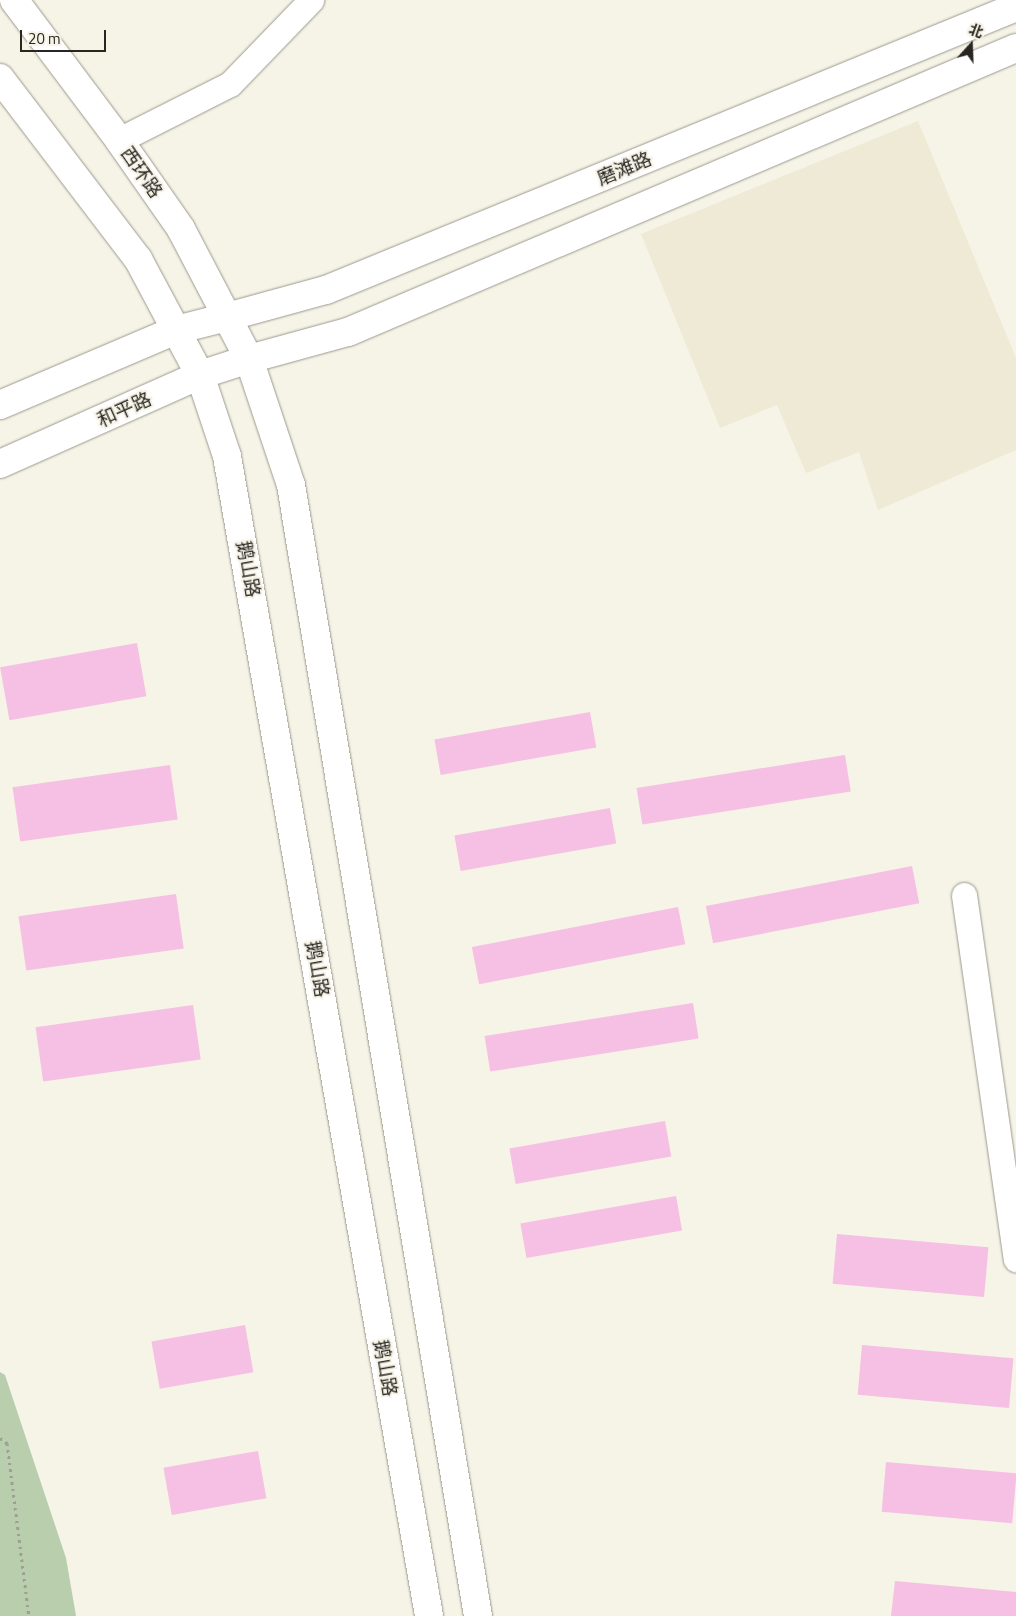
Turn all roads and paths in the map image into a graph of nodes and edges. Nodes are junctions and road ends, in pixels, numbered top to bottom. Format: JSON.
{"nodes":[{"id":1,"x":14,"y":0,"type":"edge"},
{"id":2,"x":311,"y":0,"type":"edge"},
{"id":3,"x":1016,"y":7,"type":"edge"},
{"id":4,"x":1016,"y":48,"type":"edge"},
{"id":5,"x":0,"y":78,"type":"edge"},
{"id":6,"x":119,"y":140,"type":"junction"},
{"id":7,"x":227,"y":317,"type":"junction"},
{"id":8,"x":176,"y":330,"type":"junction"},
{"id":9,"x":249,"y":358,"type":"junction"},
{"id":10,"x":200,"y":374,"type":"junction"},
{"id":11,"x":0,"y":405,"type":"edge"},
{"id":12,"x":0,"y":464,"type":"edge"},
{"id":13,"x":964,"y":895,"type":"dead end"},
{"id":14,"x":1016,"y":1259,"type":"edge"},
{"id":15,"x":0,"y":1438,"type":"edge"},
{"id":16,"x":29,"y":1616,"type":"edge"},
{"id":17,"x":429,"y":1616,"type":"edge"},
{"id":18,"x":478,"y":1616,"type":"edge"}],
"edges":[{"from":1,"to":6,"type":"main road","name":"西环路"},
{"from":2,"to":6,"type":"street"},
{"from":3,"to":7,"type":"main road","name":"磨滩路"},
{"from":4,"to":9,"type":"main road"},
{"from":5,"to":8,"type":"main road"},
{"from":6,"to":7,"type":"main road","name":"西环路"},
{"from":7,"to":8,"type":"main road"},
{"from":7,"to":9,"type":"main road","name":"西环路"},
{"from":8,"to":10,"type":"main road","name":"鹅山路"},
{"from":8,"to":11,"type":"main road"},
{"from":9,"to":10,"type":"main road","name":"和平路"},
{"from":9,"to":18,"type":"main road"},
{"from":10,"to":12,"type":"main road","name":"和平路"},
{"from":10,"to":17,"type":"main road","name":"鹅山路"},
{"from":13,"to":14,"type":"street"},
{"from":15,"to":16,"type":"path"}]}
